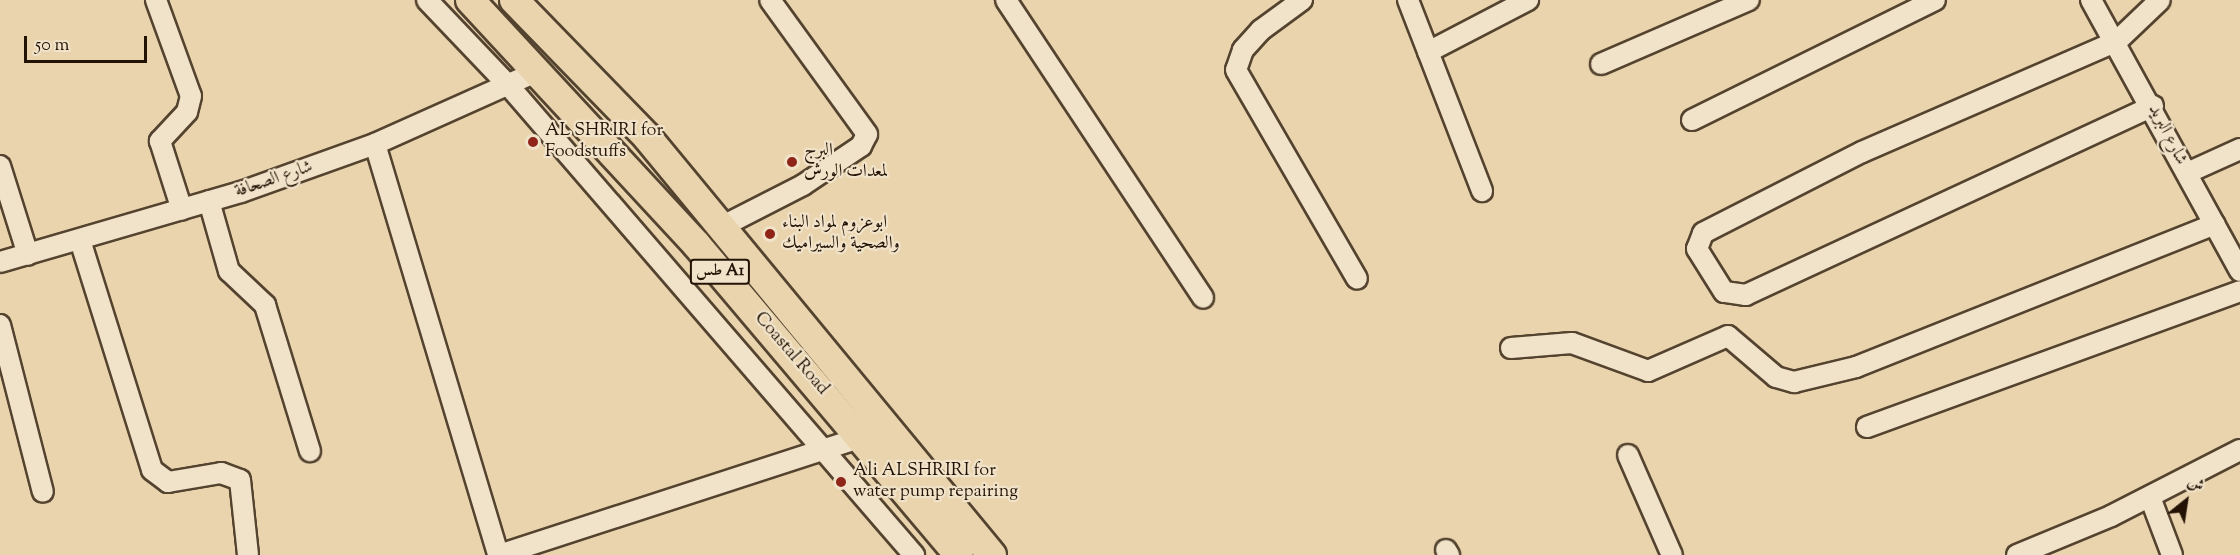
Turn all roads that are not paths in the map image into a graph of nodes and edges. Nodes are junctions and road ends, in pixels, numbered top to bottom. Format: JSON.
{"nodes":[{"id":1,"x":156,"y":0,"type":"edge"},
{"id":2,"x":427,"y":0,"type":"edge"},
{"id":3,"x":470,"y":0,"type":"edge"},
{"id":4,"x":514,"y":0,"type":"edge"},
{"id":5,"x":770,"y":0,"type":"edge"},
{"id":6,"x":1006,"y":0,"type":"edge"},
{"id":7,"x":1302,"y":0,"type":"edge"},
{"id":8,"x":1408,"y":0,"type":"edge"},
{"id":9,"x":1528,"y":0,"type":"edge"},
{"id":10,"x":1749,"y":0,"type":"edge"},
{"id":11,"x":1935,"y":0,"type":"edge"},
{"id":12,"x":2091,"y":0,"type":"edge"},
{"id":13,"x":2160,"y":0,"type":"edge"},
{"id":14,"x":2117,"y":41,"type":"junction"},
{"id":15,"x":1428,"y":52,"type":"junction"},
{"id":16,"x":1601,"y":64,"type":"dead end"},
{"id":17,"x":538,"y":71,"type":"junction"},
{"id":18,"x":509,"y":86,"type":"junction"},
{"id":19,"x":2153,"y":106,"type":"junction"},
{"id":20,"x":1692,"y":120,"type":"dead end"},
{"id":21,"x":375,"y":144,"type":"junction"},
{"id":22,"x":2240,"y":149,"type":"edge"},
{"id":23,"x":0,"y":166,"type":"edge"},
{"id":24,"x":2187,"y":173,"type":"junction"},
{"id":25,"x":1482,"y":191,"type":"dead end"},
{"id":26,"x":209,"y":201,"type":"junction"},
{"id":27,"x":182,"y":210,"type":"junction"},
{"id":28,"x":2215,"y":224,"type":"junction"},
{"id":29,"x":721,"y":227,"type":"junction"},
{"id":30,"x":80,"y":240,"type":"junction"},
{"id":31,"x":28,"y":255,"type":"junction"},
{"id":32,"x":0,"y":262,"type":"edge"},
{"id":33,"x":2240,"y":272,"type":"edge"},
{"id":34,"x":1357,"y":279,"type":"dead end"},
{"id":35,"x":2240,"y":291,"type":"edge"},
{"id":36,"x":1203,"y":298,"type":"dead end"},
{"id":37,"x":0,"y":325,"type":"edge"},
{"id":38,"x":1511,"y":348,"type":"dead end"},
{"id":39,"x":1867,"y":427,"type":"dead end"},
{"id":40,"x":862,"y":437,"type":"junction"},
{"id":41,"x":824,"y":449,"type":"junction"},
{"id":42,"x":2240,"y":450,"type":"edge"},
{"id":43,"x":310,"y":451,"type":"dead end"},
{"id":44,"x":1628,"y":455,"type":"dead end"},
{"id":45,"x":43,"y":492,"type":"dead end"},
{"id":46,"x":2150,"y":497,"type":"junction"},
{"id":47,"x":248,"y":555,"type":"edge"},
{"id":48,"x":499,"y":555,"type":"edge"},
{"id":49,"x":914,"y":555,"type":"edge"},
{"id":50,"x":959,"y":555,"type":"edge"},
{"id":51,"x":992,"y":555,"type":"edge"},
{"id":52,"x":1672,"y":555,"type":"edge"},
{"id":53,"x":2018,"y":555,"type":"edge"},
{"id":54,"x":2172,"y":555,"type":"edge"}],
"edges":[{"from":1,"to":27,"type":"street"},
{"from":2,"to":18,"type":"street"},
{"from":3,"to":17,"type":"highway","name":"Coastal Road","number":"طس A1"},
{"from":4,"to":29,"type":"highway","name":"Coastal Road","number":"طس A1"},
{"from":5,"to":29,"type":"street"},
{"from":6,"to":36,"type":"street"},
{"from":7,"to":34,"type":"street"},
{"from":8,"to":15,"type":"street"},
{"from":9,"to":15,"type":"street"},
{"from":10,"to":16,"type":"street"},
{"from":11,"to":20,"type":"street"},
{"from":12,"to":14,"type":"street","name":"شارع البريد"},
{"from":13,"to":14,"type":"street"},
{"from":14,"to":19,"type":"street","name":"شارع البريد"},
{"from":14,"to":19,"type":"street"},
{"from":15,"to":25,"type":"street"},
{"from":17,"to":18,"type":"street","name":"شارع الصحافة"},
{"from":17,"to":40,"type":"highway","name":"Coastal Road","number":"طس A1"},
{"from":18,"to":21,"type":"street","name":"شارع الصحافة"},
{"from":18,"to":41,"type":"street"},
{"from":19,"to":24,"type":"street","name":"شارع البريد"},
{"from":21,"to":26,"type":"street","name":"شارع الصحافة"},
{"from":21,"to":48,"type":"street"},
{"from":22,"to":24,"type":"street"},
{"from":23,"to":31,"type":"street"},
{"from":24,"to":28,"type":"street","name":"شارع البريد"},
{"from":26,"to":27,"type":"street","name":"شارع الصحافة"},
{"from":26,"to":43,"type":"street"},
{"from":27,"to":30,"type":"street","name":"شارع الصحافة"},
{"from":28,"to":33,"type":"street","name":"شارع البريد"},
{"from":28,"to":38,"type":"street"},
{"from":29,"to":51,"type":"highway","name":"Coastal Road","number":"طس A1"},
{"from":30,"to":31,"type":"street","name":"شارع الصحافة"},
{"from":30,"to":47,"type":"street"},
{"from":31,"to":32,"type":"street","name":"شارع الصحافة"},
{"from":35,"to":39,"type":"street"},
{"from":37,"to":45,"type":"street"},
{"from":40,"to":41,"type":"street"},
{"from":40,"to":50,"type":"highway","name":"Coastal Road","number":"طس A1"},
{"from":41,"to":48,"type":"street"},
{"from":41,"to":49,"type":"street"},
{"from":42,"to":46,"type":"street"},
{"from":44,"to":52,"type":"street"},
{"from":46,"to":53,"type":"street"},
{"from":46,"to":54,"type":"street"}]}
